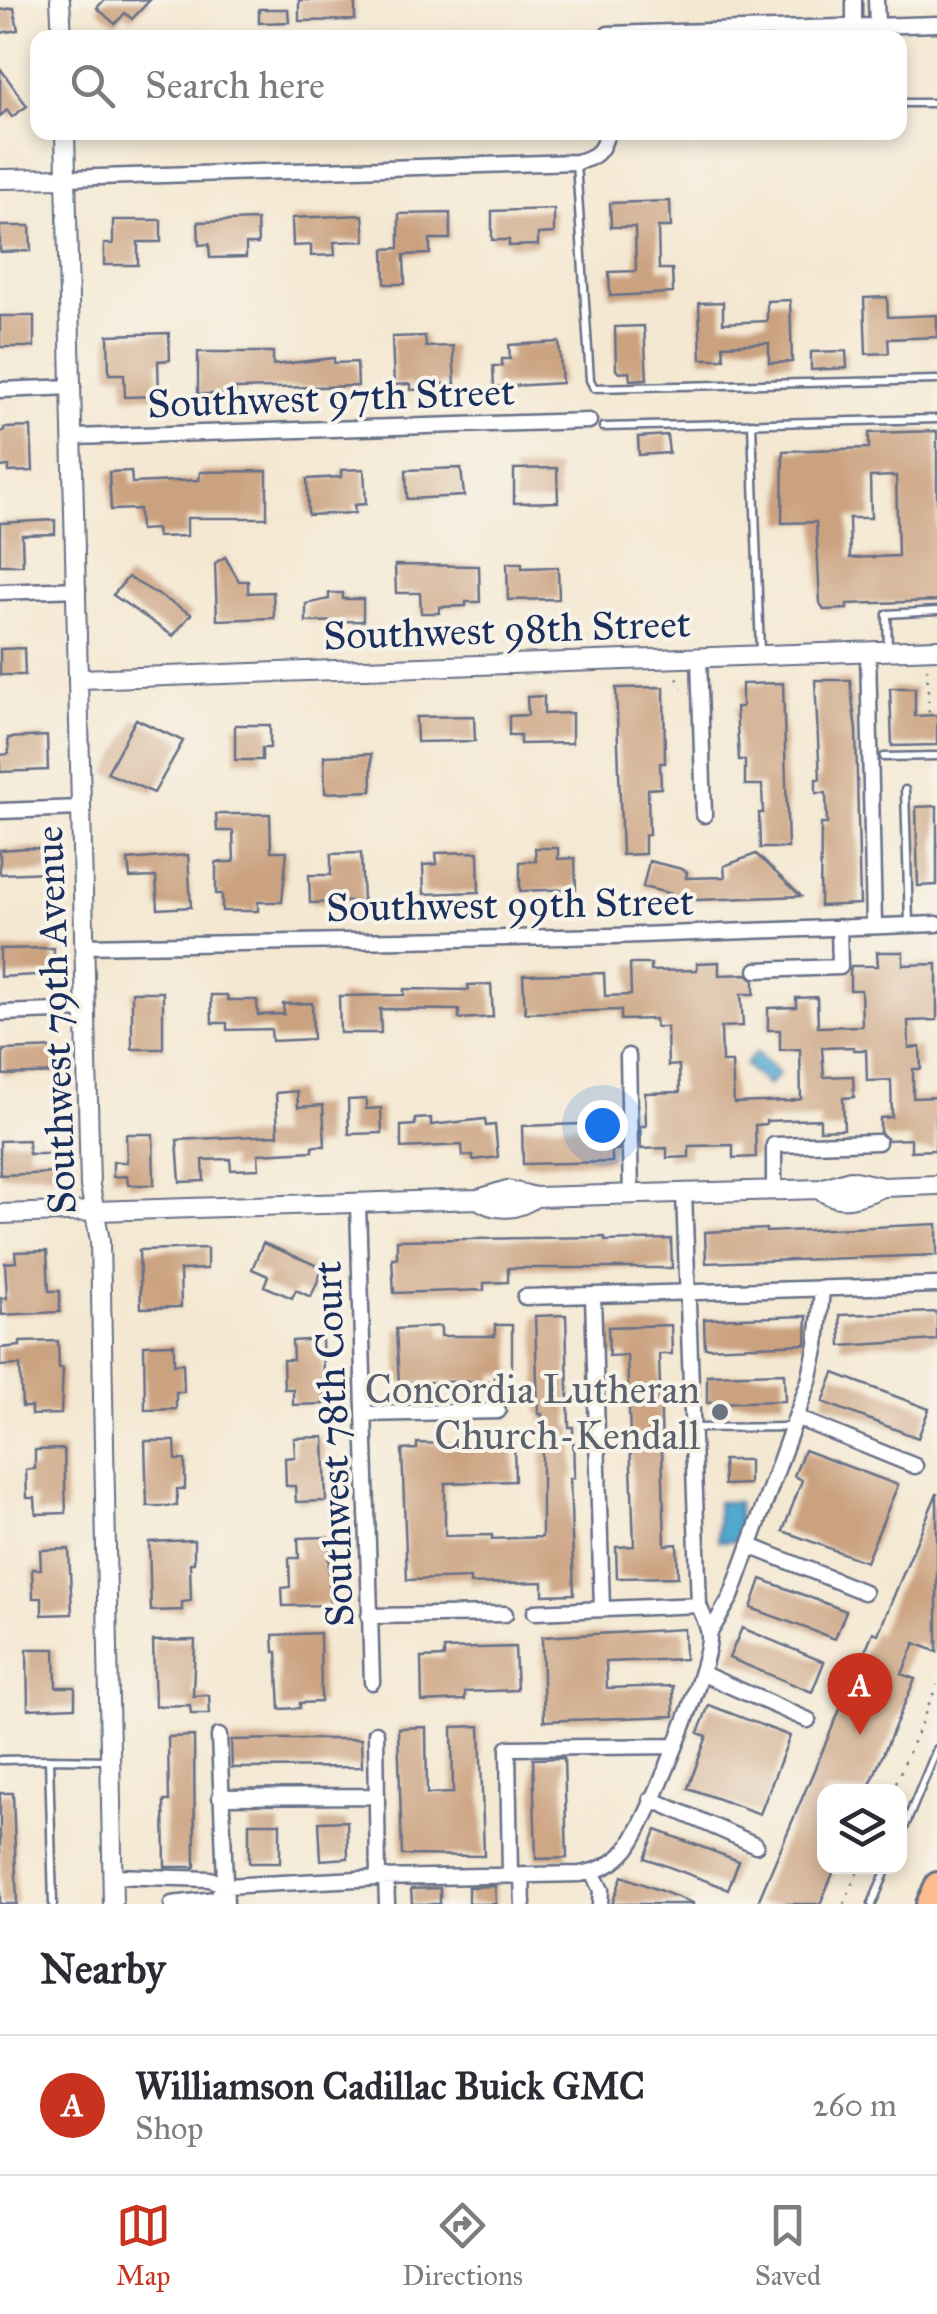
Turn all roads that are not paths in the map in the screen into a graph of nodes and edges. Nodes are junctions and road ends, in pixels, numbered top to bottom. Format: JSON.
{"nodes":[{"id":1,"x":60,"y":0,"type":"edge"},
{"id":2,"x":854,"y":0,"type":"edge"},
{"id":3,"x":876,"y":0,"type":"edge"},
{"id":4,"x":937,"y":24,"type":"edge"},
{"id":5,"x":854,"y":26,"type":"junction"},
{"id":6,"x":880,"y":29,"type":"edge"},
{"id":7,"x":62,"y":30,"type":"edge"},
{"id":8,"x":731,"y":30,"type":"edge"},
{"id":9,"x":907,"y":103,"type":"edge"},
{"id":10,"x":937,"y":103,"type":"edge"},
{"id":11,"x":65,"y":140,"type":"edge"},
{"id":12,"x":604,"y":140,"type":"edge"},
{"id":13,"x":576,"y":162,"type":"junction"},
{"id":14,"x":67,"y":178,"type":"junction"},
{"id":15,"x":0,"y":179,"type":"edge"},
{"id":16,"x":937,"y":380,"type":"edge"},
{"id":17,"x":73,"y":388,"type":"junction"},
{"id":18,"x":0,"y":390,"type":"edge"},
{"id":19,"x":937,"y":419,"type":"edge"},
{"id":20,"x":752,"y":423,"type":"junction"},
{"id":21,"x":596,"y":424,"type":"joint"},
{"id":22,"x":74,"y":437,"type":"junction"},
{"id":23,"x":78,"y":589,"type":"junction"},
{"id":24,"x":0,"y":592,"type":"edge"},
{"id":25,"x":937,"y":611,"type":"edge"},
{"id":26,"x":937,"y":649,"type":"edge"},
{"id":27,"x":888,"y":650,"type":"junction"},
{"id":28,"x":868,"y":651,"type":"junction"},
{"id":29,"x":760,"y":655,"type":"junction"},
{"id":30,"x":699,"y":658,"type":"junction"},
{"id":31,"x":80,"y":679,"type":"junction"},
{"id":32,"x":937,"y":756,"type":"edge"},
{"id":33,"x":884,"y":758,"type":"dead end"},
{"id":34,"x":905,"y":790,"type":"dead end"},
{"id":35,"x":81,"y":808,"type":"junction"},
{"id":36,"x":0,"y":811,"type":"edge"},
{"id":37,"x":704,"y":815,"type":"dead end"},
{"id":38,"x":909,"y":924,"type":"junction"},
{"id":39,"x":937,"y":924,"type":"edge"},
{"id":40,"x":874,"y":925,"type":"junction"},
{"id":41,"x":840,"y":927,"type":"junction"},
{"id":42,"x":84,"y":946,"type":"junction"},
{"id":43,"x":757,"y":970,"type":"dead end"},
{"id":44,"x":87,"y":1010,"type":"junction"},
{"id":45,"x":0,"y":1013,"type":"edge"},
{"id":46,"x":628,"y":1056,"type":"dead end"},
{"id":47,"x":878,"y":1142,"type":"dead end"},
{"id":48,"x":937,"y":1186,"type":"edge"},
{"id":49,"x":774,"y":1190,"type":"junction"},
{"id":50,"x":684,"y":1193,"type":"junction"},
{"id":51,"x":631,"y":1194,"type":"junction"},
{"id":52,"x":358,"y":1204,"type":"junction"},
{"id":53,"x":94,"y":1211,"type":"junction"},
{"id":54,"x":0,"y":1214,"type":"edge"},
{"id":55,"x":937,"y":1285,"type":"edge"},
{"id":56,"x":822,"y":1289,"type":"junction"},
{"id":57,"x":685,"y":1294,"type":"junction"},
{"id":58,"x":525,"y":1296,"type":"dead end"},
{"id":59,"x":593,"y":1296,"type":"junction"},
{"id":60,"x":498,"y":1411,"type":"dead end"},
{"id":61,"x":364,"y":1414,"type":"junction"},
{"id":62,"x":795,"y":1422,"type":"junction"},
{"id":63,"x":691,"y":1428,"type":"junction"},
{"id":64,"x":915,"y":1466,"type":"dead end"},
{"id":65,"x":750,"y":1546,"type":"junction"},
{"id":66,"x":864,"y":1592,"type":"dead end"},
{"id":67,"x":699,"y":1606,"type":"junction"},
{"id":68,"x":602,"y":1609,"type":"junction"},
{"id":69,"x":535,"y":1612,"type":"dead end"},
{"id":70,"x":505,"y":1614,"type":"dead end"},
{"id":71,"x":369,"y":1616,"type":"junction"},
{"id":72,"x":709,"y":1634,"type":"junction"},
{"id":73,"x":703,"y":1674,"type":"junction"},
{"id":74,"x":372,"y":1682,"type":"dead end"},
{"id":75,"x":808,"y":1720,"type":"dead end"},
{"id":76,"x":376,"y":1734,"type":"dead end"},
{"id":77,"x":218,"y":1736,"type":"dead end"},
{"id":78,"x":675,"y":1746,"type":"junction"},
{"id":79,"x":937,"y":1750,"type":"edge"},
{"id":80,"x":50,"y":1759,"type":"junction"},
{"id":81,"x":0,"y":1760,"type":"edge"},
{"id":82,"x":109,"y":1760,"type":"junction"},
{"id":83,"x":220,"y":1796,"type":"junction"},
{"id":84,"x":376,"y":1796,"type":"junction"},
{"id":85,"x":651,"y":1798,"type":"junction"},
{"id":86,"x":907,"y":1821,"type":"edge"},
{"id":87,"x":756,"y":1845,"type":"dead end"},
{"id":88,"x":592,"y":1872,"type":"junction"},
{"id":89,"x":885,"y":1874,"type":"edge"},
{"id":90,"x":516,"y":1875,"type":"junction"},
{"id":91,"x":113,"y":1876,"type":"junction"},
{"id":92,"x":382,"y":1877,"type":"junction"},
{"id":93,"x":937,"y":1884,"type":"edge"},
{"id":94,"x":226,"y":1886,"type":"junction"},
{"id":95,"x":53,"y":1904,"type":"edge"},
{"id":96,"x":113,"y":1904,"type":"edge"},
{"id":97,"x":172,"y":1904,"type":"edge"},
{"id":98,"x":226,"y":1904,"type":"edge"},
{"id":99,"x":386,"y":1904,"type":"edge"},
{"id":100,"x":522,"y":1904,"type":"edge"},
{"id":101,"x":600,"y":1904,"type":"edge"},
{"id":102,"x":872,"y":1904,"type":"edge"},
{"id":103,"x":928,"y":1904,"type":"edge"}],
"edges":[{"from":1,"to":7,"type":"street"},
{"from":2,"to":5,"type":"street"},
{"from":3,"to":6,"type":"street"},
{"from":4,"to":6,"type":"street"},
{"from":5,"to":6,"type":"street"},
{"from":5,"to":8,"type":"street"},
{"from":9,"to":10,"type":"lane"},
{"from":11,"to":14,"type":"street","name":"Southwest 79th Avenue"},
{"from":12,"to":13,"type":"street"},
{"from":13,"to":14,"type":"street"},
{"from":13,"to":16,"type":"lane"},
{"from":14,"to":15,"type":"street"},
{"from":14,"to":17,"type":"street","name":"Southwest 79th Avenue"},
{"from":17,"to":18,"type":"street"},
{"from":17,"to":22,"type":"street","name":"Southwest 79th Avenue"},
{"from":19,"to":20,"type":"lane","name":"Southwest 97th Street"},
{"from":20,"to":21,"type":"lane","name":"Southwest 97th Street"},
{"from":20,"to":29,"type":"lane"},
{"from":21,"to":22,"type":"street","name":"Southwest 97th Street"},
{"from":22,"to":23,"type":"street","name":"Southwest 79th Avenue"},
{"from":23,"to":24,"type":"street"},
{"from":23,"to":31,"type":"street","name":"Southwest 79th Avenue"},
{"from":25,"to":27,"type":"lane"},
{"from":26,"to":27,"type":"street","name":"Southwest 98th Street"},
{"from":27,"to":28,"type":"street","name":"Southwest 98th Street"},
{"from":28,"to":29,"type":"street","name":"Southwest 98th Street"},
{"from":28,"to":40,"type":"street"},
{"from":29,"to":30,"type":"street","name":"Southwest 98th Street"},
{"from":30,"to":31,"type":"street","name":"Southwest 98th Street"},
{"from":30,"to":37,"type":"street"},
{"from":31,"to":35,"type":"street","name":"Southwest 79th Avenue"},
{"from":32,"to":33,"type":"lane"},
{"from":34,"to":38,"type":"lane"},
{"from":35,"to":36,"type":"street"},
{"from":35,"to":42,"type":"street","name":"Southwest 79th Avenue"},
{"from":38,"to":39,"type":"street","name":"Southwest 99th Street"},
{"from":38,"to":40,"type":"street","name":"Southwest 99th Street"},
{"from":40,"to":41,"type":"street","name":"Southwest 99th Street"},
{"from":41,"to":42,"type":"street","name":"Southwest 99th Street"},
{"from":41,"to":43,"type":"street"},
{"from":42,"to":44,"type":"street","name":"Southwest 79th Avenue"},
{"from":44,"to":45,"type":"street"},
{"from":44,"to":53,"type":"street","name":"Southwest 79th Avenue"},
{"from":46,"to":51,"type":"street"},
{"from":47,"to":49,"type":"street"},
{"from":48,"to":49,"type":"street"},
{"from":49,"to":50,"type":"street"},
{"from":50,"to":51,"type":"street"},
{"from":50,"to":57,"type":"street"},
{"from":51,"to":52,"type":"street"},
{"from":52,"to":53,"type":"street"},
{"from":52,"to":61,"type":"street","name":"Southwest 78th Court"},
{"from":53,"to":54,"type":"street"},
{"from":53,"to":82,"type":"street","name":"Southwest 79th Avenue"},
{"from":55,"to":56,"type":"street"},
{"from":56,"to":57,"type":"street"},
{"from":56,"to":62,"type":"street"},
{"from":57,"to":59,"type":"street"},
{"from":57,"to":63,"type":"street"},
{"from":58,"to":59,"type":"street"},
{"from":59,"to":68,"type":"street"},
{"from":60,"to":61,"type":"street"},
{"from":61,"to":71,"type":"street","name":"Southwest 78th Court"},
{"from":62,"to":63,"type":"lane"},
{"from":62,"to":64,"type":"street"},
{"from":62,"to":65,"type":"street"},
{"from":63,"to":67,"type":"street"},
{"from":65,"to":66,"type":"street"},
{"from":65,"to":72,"type":"street"},
{"from":67,"to":68,"type":"street"},
{"from":67,"to":72,"type":"street"},
{"from":68,"to":69,"type":"street"},
{"from":70,"to":71,"type":"street"},
{"from":71,"to":74,"type":"street","name":"Southwest 78th Court"},
{"from":72,"to":73,"type":"street"},
{"from":73,"to":75,"type":"street"},
{"from":73,"to":78,"type":"street"},
{"from":76,"to":84,"type":"street"},
{"from":77,"to":83,"type":"street"},
{"from":78,"to":85,"type":"street"},
{"from":78,"to":90,"type":"street"},
{"from":79,"to":86,"type":"lane"},
{"from":80,"to":81,"type":"lane"},
{"from":80,"to":82,"type":"lane"},
{"from":80,"to":95,"type":"lane"},
{"from":82,"to":91,"type":"street","name":"Southwest 79th Avenue"},
{"from":83,"to":84,"type":"street"},
{"from":83,"to":94,"type":"street"},
{"from":84,"to":92,"type":"street"},
{"from":85,"to":87,"type":"street"},
{"from":85,"to":88,"type":"street"},
{"from":88,"to":90,"type":"street"},
{"from":88,"to":101,"type":"street"},
{"from":89,"to":102,"type":"lane"},
{"from":90,"to":92,"type":"street"},
{"from":90,"to":100,"type":"street"},
{"from":91,"to":94,"type":"street"},
{"from":91,"to":96,"type":"street","name":"Southwest 79th Avenue"},
{"from":92,"to":94,"type":"street"},
{"from":92,"to":99,"type":"street"},
{"from":93,"to":103,"type":"highway"},
{"from":94,"to":97,"type":"street"},
{"from":94,"to":98,"type":"street"}]}
